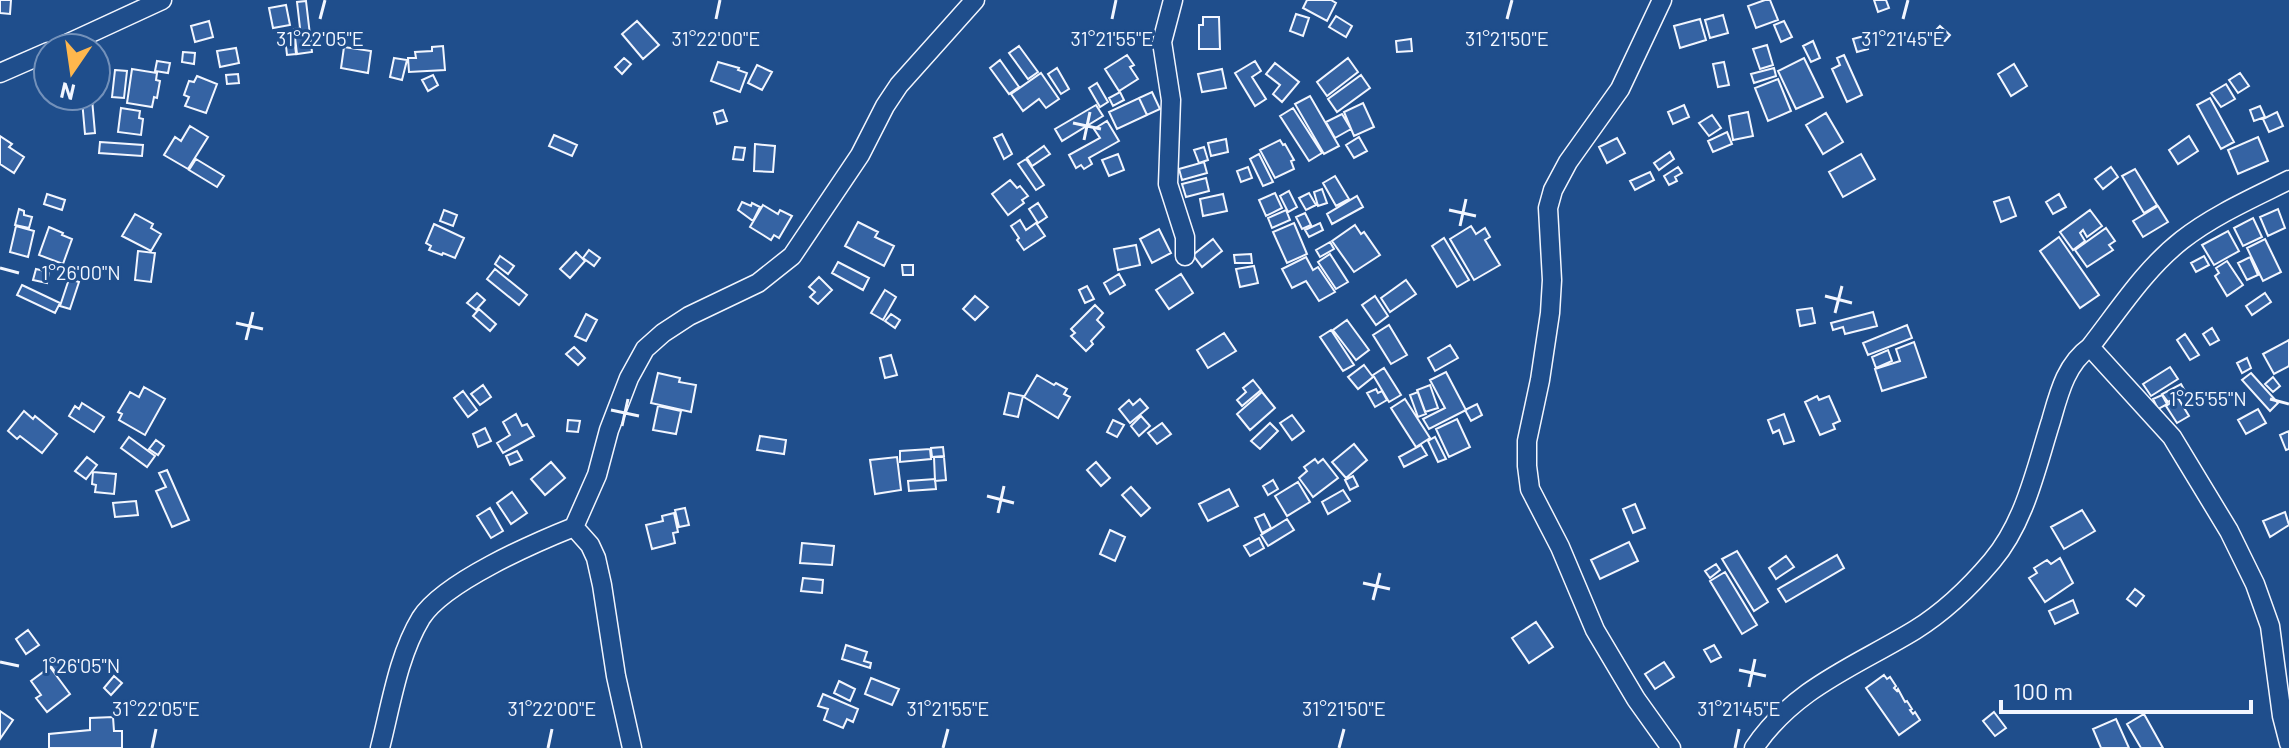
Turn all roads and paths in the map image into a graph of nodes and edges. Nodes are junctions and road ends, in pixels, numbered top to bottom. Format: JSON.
{"nodes":[{"id":1,"x":162,"y":0,"type":"edge"},
{"id":2,"x":975,"y":0,"type":"edge"},
{"id":3,"x":1173,"y":0,"type":"edge"},
{"id":4,"x":1662,"y":0,"type":"edge"},
{"id":5,"x":93,"y":32,"type":"edge"},
{"id":6,"x":32,"y":59,"type":"edge"},
{"id":7,"x":0,"y":73,"type":"edge"},
{"id":8,"x":2289,"y":180,"type":"edge"},
{"id":9,"x":1185,"y":256,"type":"dead end"},
{"id":10,"x":2090,"y":347,"type":"junction"},
{"id":11,"x":574,"y":527,"type":"junction"},
{"id":12,"x":2289,"y":743,"type":"edge"},
{"id":13,"x":380,"y":748,"type":"edge"},
{"id":14,"x":632,"y":748,"type":"edge"},
{"id":15,"x":1671,"y":748,"type":"edge"},
{"id":16,"x":1754,"y":748,"type":"edge"}],
"edges":[{"from":1,"to":5,"type":"street"},
{"from":2,"to":11,"type":"street"},
{"from":3,"to":9,"type":"street"},
{"from":4,"to":15,"type":"street"},
{"from":6,"to":7,"type":"street"},
{"from":8,"to":10,"type":"street"},
{"from":10,"to":12,"type":"street"},
{"from":10,"to":16,"type":"street"},
{"from":11,"to":13,"type":"street"},
{"from":11,"to":14,"type":"street"}]}
